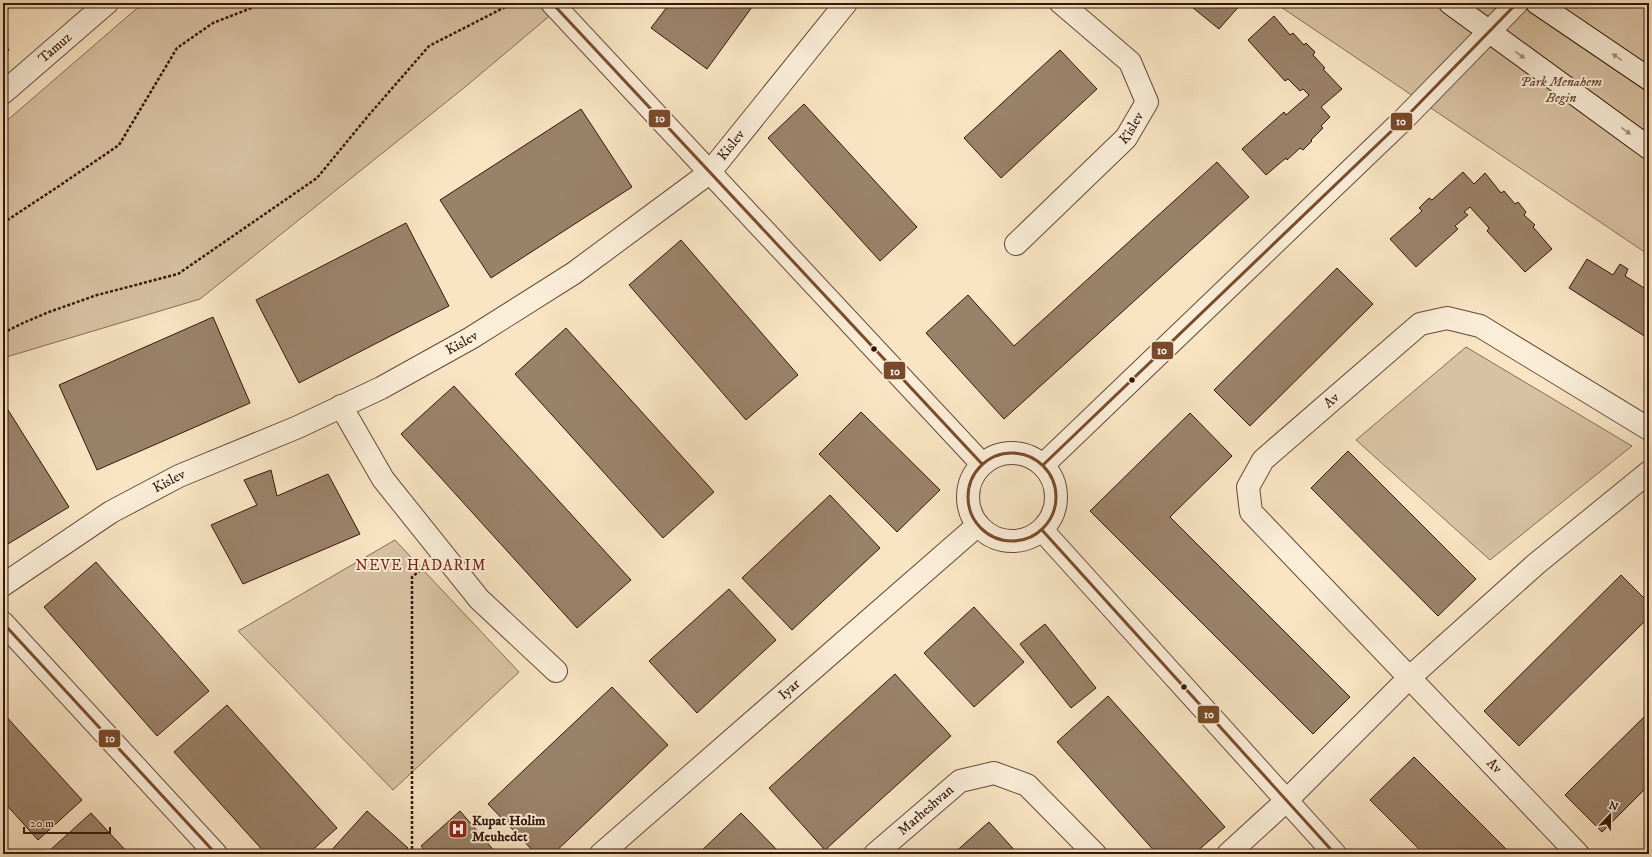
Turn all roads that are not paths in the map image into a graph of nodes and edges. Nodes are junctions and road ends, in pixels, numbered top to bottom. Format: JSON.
{"nodes":[{"id":1,"x":108,"y":3,"type":"edge"},
{"id":2,"x":552,"y":3,"type":"edge"},
{"id":3,"x":846,"y":3,"type":"edge"},
{"id":4,"x":1062,"y":3,"type":"edge"},
{"id":5,"x":1450,"y":3,"type":"edge"},
{"id":6,"x":1517,"y":3,"type":"edge"},
{"id":7,"x":1537,"y":3,"type":"edge"},
{"id":8,"x":1488,"y":32,"type":"junction"},
{"id":9,"x":1649,"y":79,"type":"edge"},
{"id":10,"x":3,"y":93,"type":"edge"},
{"id":11,"x":1649,"y":148,"type":"edge"},
{"id":12,"x":709,"y":173,"type":"junction"},
{"id":13,"x":1016,"y":244,"type":"dead end"},
{"id":14,"x":341,"y":406,"type":"junction"},
{"id":15,"x":1649,"y":429,"type":"edge"},
{"id":16,"x":982,"y":464,"type":"junction"},
{"id":17,"x":1043,"y":465,"type":"junction"},
{"id":18,"x":1649,"y":472,"type":"edge"},
{"id":19,"x":978,"y":525,"type":"junction"},
{"id":20,"x":1042,"y":530,"type":"junction"},
{"id":21,"x":3,"y":585,"type":"edge"},
{"id":22,"x":3,"y":623,"type":"edge"},
{"id":23,"x":556,"y":671,"type":"dead end"},
{"id":24,"x":1409,"y":678,"type":"junction"},
{"id":25,"x":1286,"y":801,"type":"junction"},
{"id":26,"x":216,"y":854,"type":"edge"},
{"id":27,"x":601,"y":854,"type":"edge"},
{"id":28,"x":875,"y":854,"type":"edge"},
{"id":29,"x":1095,"y":854,"type":"edge"},
{"id":30,"x":1228,"y":854,"type":"edge"},
{"id":31,"x":1335,"y":854,"type":"edge"},
{"id":32,"x":1578,"y":854,"type":"edge"}],
"edges":[{"from":1,"to":10,"type":"street","name":"Tamuz"},
{"from":2,"to":12,"type":"street"},
{"from":3,"to":12,"type":"street","name":"Kislev"},
{"from":4,"to":13,"type":"street","name":"Kislev"},
{"from":5,"to":8,"type":"street"},
{"from":6,"to":8,"type":"street"},
{"from":9,"to":7,"type":"street","one_way":true},
{"from":8,"to":11,"type":"street","one_way":true},
{"from":8,"to":17,"type":"street"},
{"from":12,"to":14,"type":"street","name":"Kislev"},
{"from":12,"to":16,"type":"street"},
{"from":14,"to":21,"type":"street","name":"Kislev"},
{"from":14,"to":23,"type":"street"},
{"from":15,"to":24,"type":"street","name":"Av"},
{"from":16,"to":17,"type":"street"},
{"from":16,"to":19,"type":"street"},
{"from":17,"to":20,"type":"street"},
{"from":18,"to":24,"type":"street"},
{"from":19,"to":20,"type":"street"},
{"from":19,"to":27,"type":"street","name":"Iyar"},
{"from":20,"to":25,"type":"street"},
{"from":22,"to":26,"type":"street"},
{"from":24,"to":25,"type":"street"},
{"from":24,"to":32,"type":"street","name":"Av"},
{"from":25,"to":30,"type":"street"},
{"from":25,"to":31,"type":"street"},
{"from":28,"to":29,"type":"street","name":"Marheshvan"}]}
